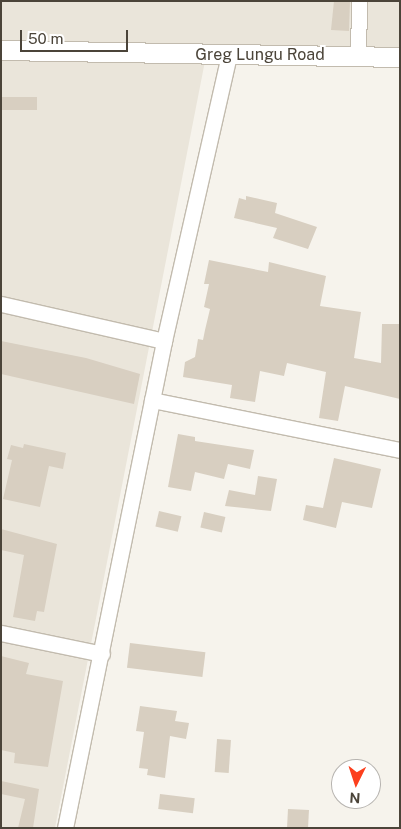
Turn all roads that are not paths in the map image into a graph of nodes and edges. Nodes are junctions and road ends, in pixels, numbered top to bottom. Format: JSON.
{"nodes":[{"id":1,"x":360,"y":1,"type":"edge"},
{"id":2,"x":1,"y":50,"type":"edge"},
{"id":3,"x":228,"y":55,"type":"junction"},
{"id":4,"x":358,"y":55,"type":"junction"},
{"id":5,"x":400,"y":57,"type":"edge"},
{"id":6,"x":1,"y":304,"type":"edge"},
{"id":7,"x":164,"y":341,"type":"junction"},
{"id":8,"x":152,"y":400,"type":"junction"},
{"id":9,"x":400,"y":450,"type":"edge"},
{"id":10,"x":1,"y":633,"type":"edge"},
{"id":11,"x":102,"y":654,"type":"junction"},
{"id":12,"x":65,"y":828,"type":"edge"}],
"edges":[{"from":1,"to":4,"type":"street"},
{"from":2,"to":3,"type":"street","name":"Greg Lungu Road"},
{"from":3,"to":4,"type":"street","name":"Greg Lungu Road"},
{"from":3,"to":7,"type":"street"},
{"from":4,"to":5,"type":"street","name":"Greg Lungu Road"},
{"from":6,"to":7,"type":"street"},
{"from":7,"to":8,"type":"street"},
{"from":8,"to":9,"type":"street"},
{"from":8,"to":11,"type":"street"},
{"from":10,"to":11,"type":"street"},
{"from":11,"to":12,"type":"street"}]}
